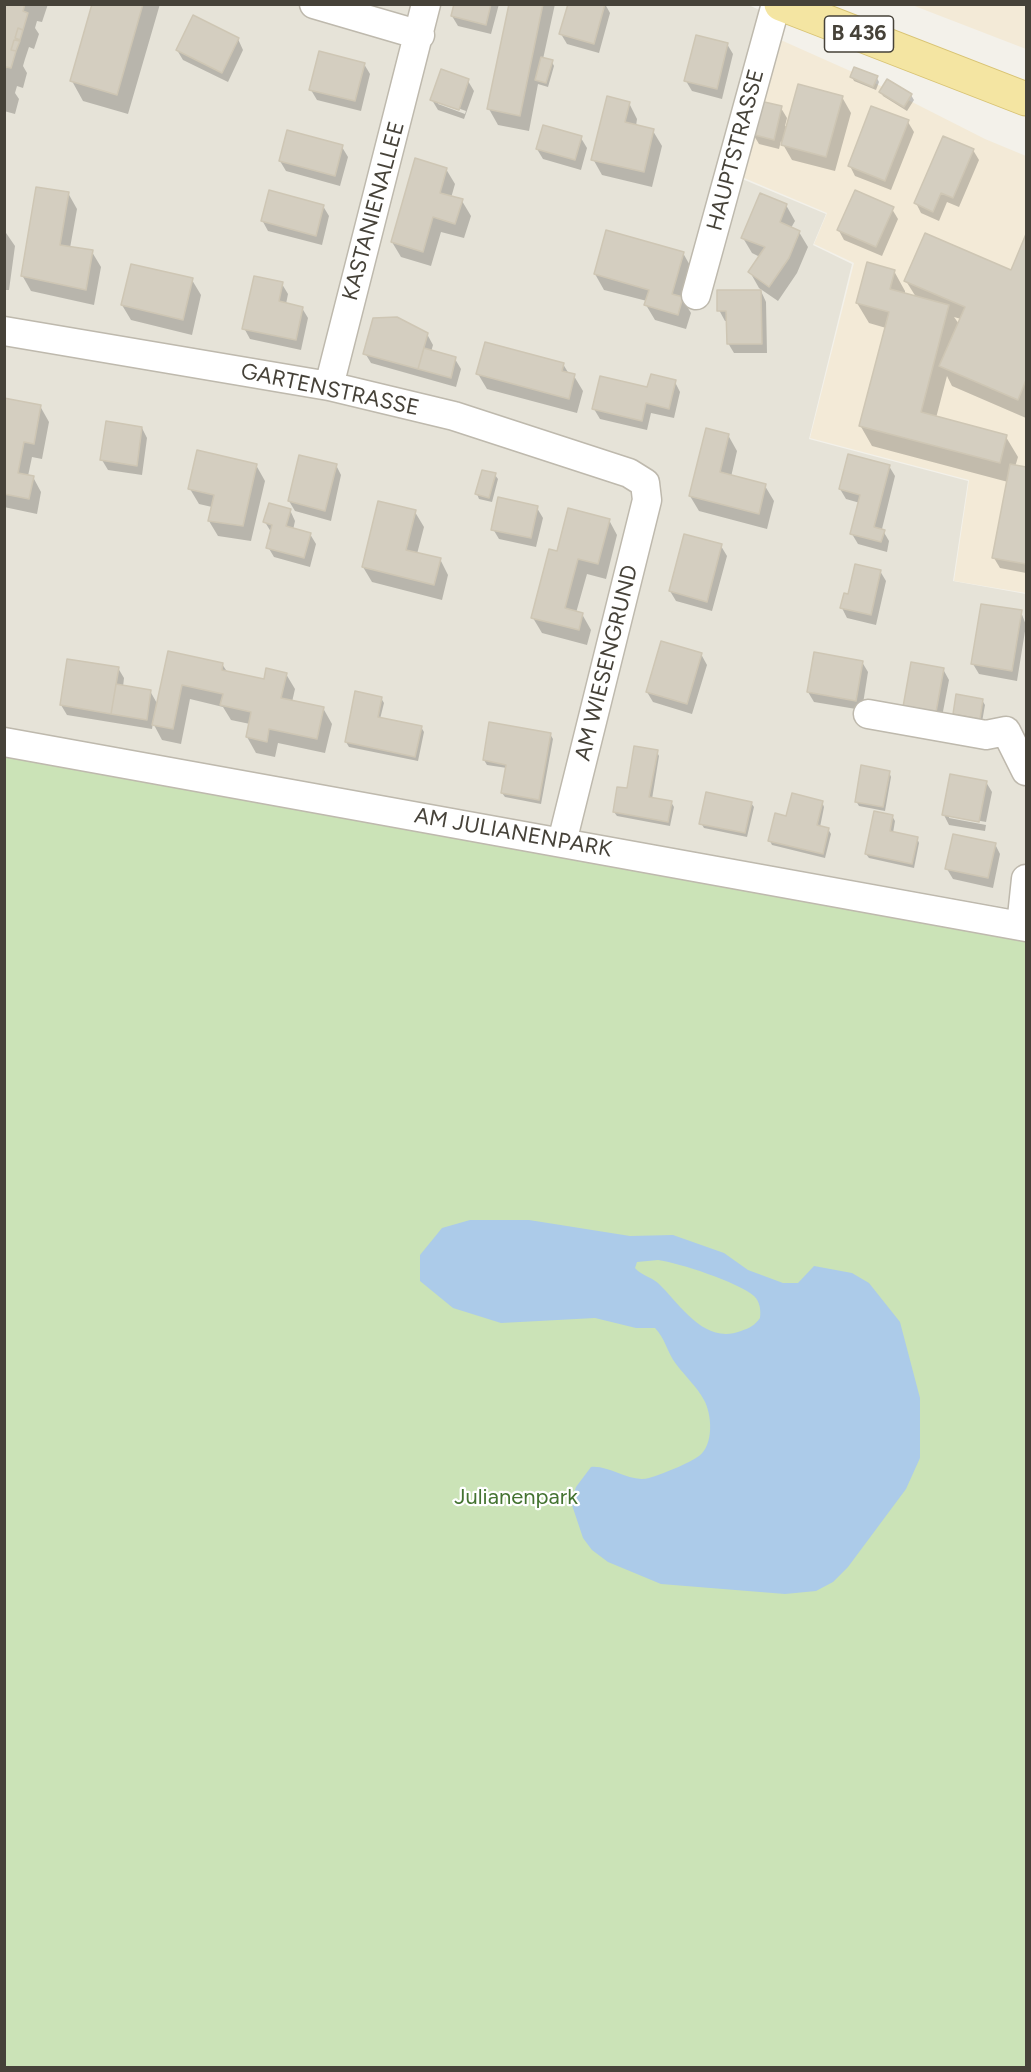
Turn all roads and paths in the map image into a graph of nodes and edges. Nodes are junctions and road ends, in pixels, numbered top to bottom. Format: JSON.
{"nodes":[{"id":1,"x":314,"y":4,"type":"edge"},
{"id":2,"x":426,"y":4,"type":"edge"},
{"id":3,"x":776,"y":4,"type":"edge"},
{"id":4,"x":781,"y":4,"type":"edge"},
{"id":5,"x":420,"y":35,"type":"junction"},
{"id":6,"x":1026,"y":99,"type":"edge"},
{"id":7,"x":696,"y":294,"type":"dead end"},
{"id":8,"x":4,"y":332,"type":"edge"},
{"id":9,"x":329,"y":386,"type":"junction"},
{"id":10,"x":645,"y":483,"type":"joint"},
{"id":11,"x":868,"y":714,"type":"dead end"},
{"id":12,"x":4,"y":742,"type":"edge"},
{"id":13,"x":1026,"y":771,"type":"edge"},
{"id":14,"x":562,"y":842,"type":"junction"},
{"id":15,"x":1026,"y":879,"type":"edge"},
{"id":16,"x":1024,"y":926,"type":"edge"}],
"edges":[{"from":1,"to":5,"type":"street"},
{"from":2,"to":5,"type":"street","name":"KASTANIENALLEE"},
{"from":3,"to":7,"type":"street","name":"HAUPTSTRASSE"},
{"from":4,"to":6,"type":"main road","number":"B 436"},
{"from":5,"to":9,"type":"street","name":"KASTANIENALLEE"},
{"from":8,"to":9,"type":"street","name":"GARTENSTRASSE"},
{"from":9,"to":10,"type":"street","name":"GARTENSTRASSE"},
{"from":10,"to":14,"type":"street","name":"AM WIESENGRUND"},
{"from":11,"to":13,"type":"street"},
{"from":12,"to":14,"type":"street","name":"AM JULIANENPARK"},
{"from":14,"to":16,"type":"street","name":"AM JULIANENPARK"},
{"from":15,"to":16,"type":"street","name":"AM JULIANENPARK"}]}
